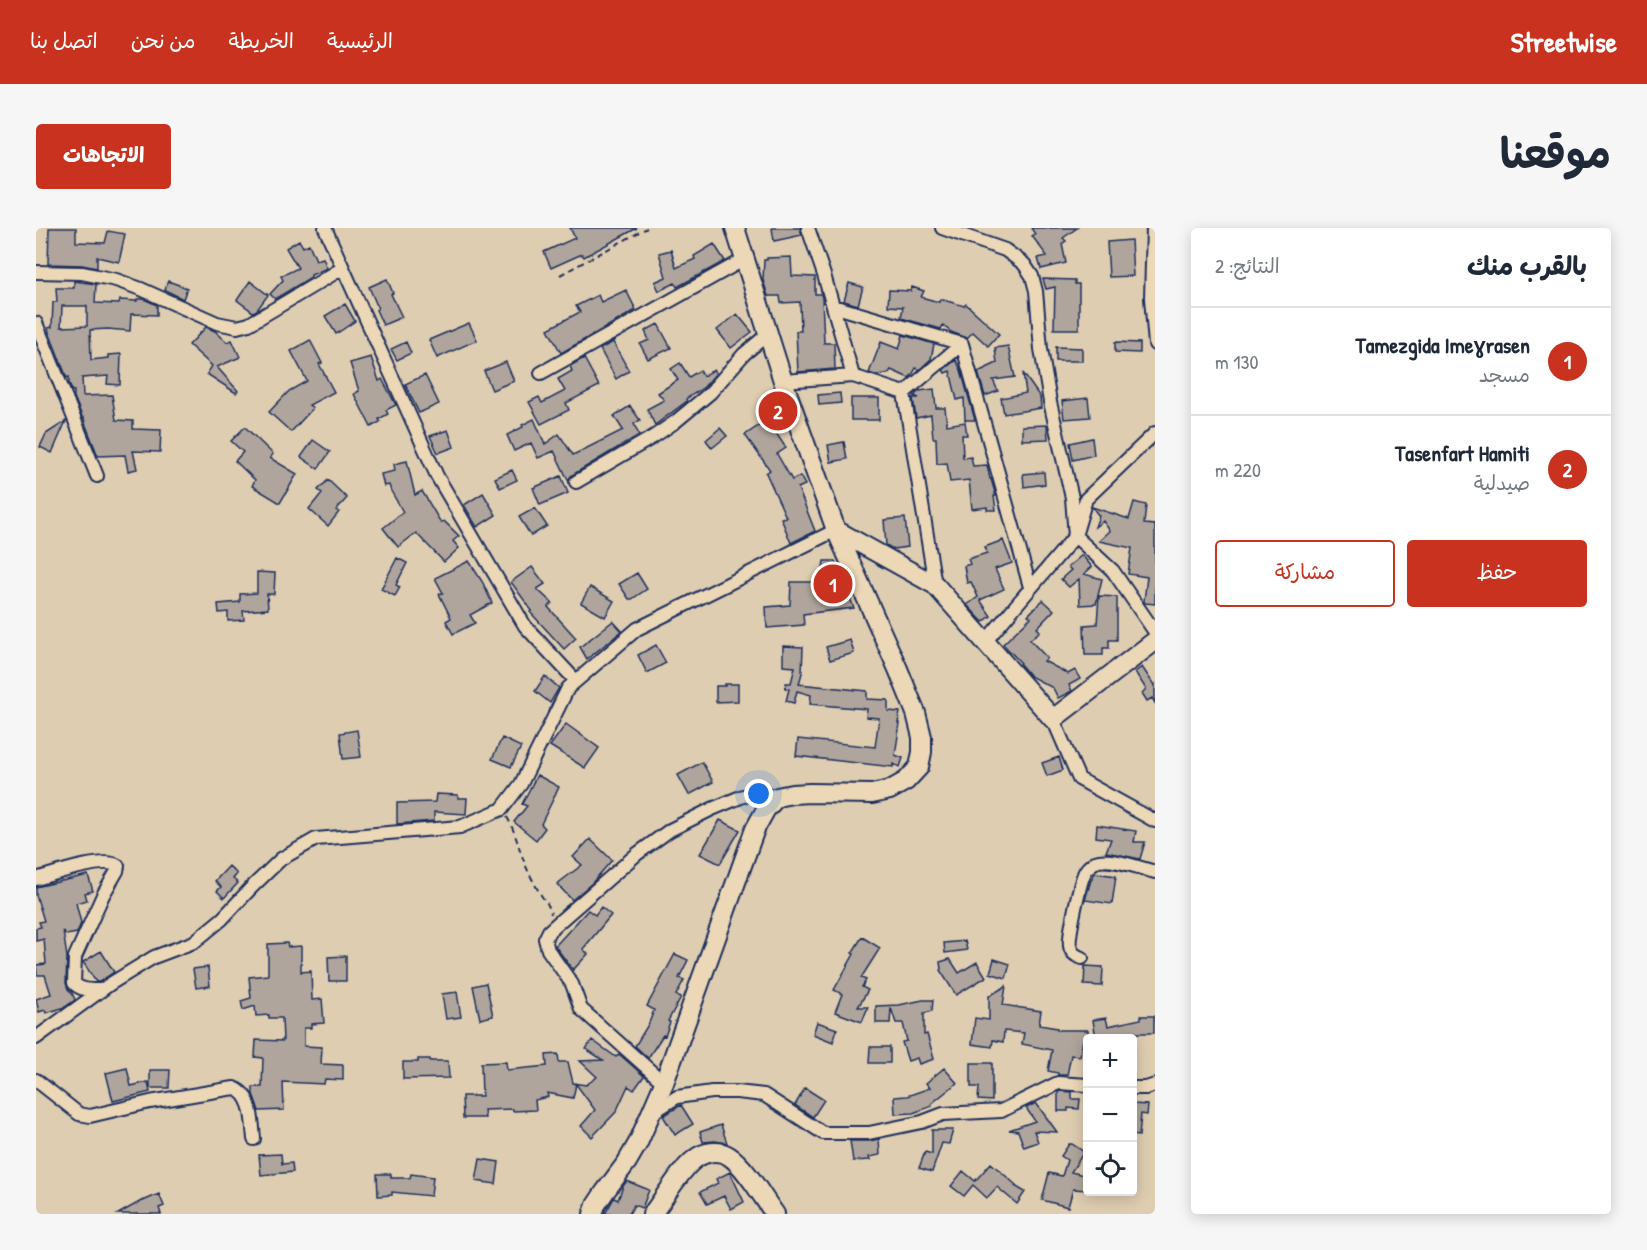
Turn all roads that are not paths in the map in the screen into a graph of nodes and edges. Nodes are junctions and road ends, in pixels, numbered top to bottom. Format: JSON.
{"nodes":[{"id":1,"x":325,"y":228,"type":"edge"},
{"id":2,"x":735,"y":228,"type":"edge"},
{"id":3,"x":808,"y":228,"type":"edge"},
{"id":4,"x":942,"y":228,"type":"edge"},
{"id":5,"x":1153,"y":228,"type":"edge"},
{"id":6,"x":745,"y":260,"type":"junction"},
{"id":7,"x":343,"y":268,"type":"junction"},
{"id":8,"x":36,"y":272,"type":"edge"},
{"id":9,"x":833,"y":306,"type":"junction"},
{"id":10,"x":36,"y":322,"type":"edge"},
{"id":11,"x":768,"y":334,"type":"junction"},
{"id":12,"x":962,"y":344,"type":"junction"},
{"id":13,"x":1155,"y":344,"type":"edge"},
{"id":14,"x":541,"y":373,"type":"dead end"},
{"id":15,"x":853,"y":376,"type":"junction"},
{"id":16,"x":783,"y":381,"type":"junction"},
{"id":17,"x":904,"y":393,"type":"junction"},
{"id":18,"x":1155,"y":433,"type":"edge"},
{"id":19,"x":97,"y":476,"type":"dead end"},
{"id":20,"x":576,"y":482,"type":"dead end"},
{"id":21,"x":836,"y":530,"type":"junction"},
{"id":22,"x":1075,"y":536,"type":"junction"},
{"id":23,"x":935,"y":585,"type":"junction"},
{"id":24,"x":1030,"y":588,"type":"junction"},
{"id":25,"x":1155,"y":632,"type":"edge"},
{"id":26,"x":1155,"y":641,"type":"edge"},
{"id":27,"x":985,"y":642,"type":"junction"},
{"id":28,"x":576,"y":681,"type":"junction"},
{"id":29,"x":1053,"y":719,"type":"junction"},
{"id":30,"x":777,"y":797,"type":"junction"},
{"id":31,"x":1155,"y":820,"type":"edge"},
{"id":32,"x":1155,"y":872,"type":"edge"},
{"id":33,"x":36,"y":879,"type":"edge"},
{"id":34,"x":1082,"y":958,"type":"dead end"},
{"id":35,"x":102,"y":990,"type":"junction"},
{"id":36,"x":36,"y":1038,"type":"edge"},
{"id":37,"x":36,"y":1080,"type":"edge"},
{"id":38,"x":664,"y":1083,"type":"junction"},
{"id":39,"x":1083,"y":1085,"type":"edge"},
{"id":40,"x":1155,"y":1085,"type":"edge"},
{"id":41,"x":1137,"y":1088,"type":"edge"},
{"id":42,"x":651,"y":1113,"type":"junction"},
{"id":43,"x":254,"y":1138,"type":"dead end"},
{"id":44,"x":593,"y":1214,"type":"edge"},
{"id":45,"x":652,"y":1214,"type":"edge"},
{"id":46,"x":774,"y":1214,"type":"edge"}],
"edges":[{"from":1,"to":7,"type":"street"},
{"from":2,"to":6,"type":"main road"},
{"from":3,"to":9,"type":"street"},
{"from":4,"to":22,"type":"street"},
{"from":5,"to":13,"type":"street"},
{"from":6,"to":11,"type":"main road"},
{"from":6,"to":14,"type":"street"},
{"from":7,"to":8,"type":"street"},
{"from":7,"to":28,"type":"street"},
{"from":9,"to":12,"type":"street"},
{"from":9,"to":15,"type":"street"},
{"from":10,"to":19,"type":"street"},
{"from":11,"to":16,"type":"main road"},
{"from":11,"to":20,"type":"street"},
{"from":12,"to":17,"type":"street"},
{"from":12,"to":24,"type":"street"},
{"from":15,"to":16,"type":"street"},
{"from":15,"to":17,"type":"street"},
{"from":16,"to":21,"type":"main road"},
{"from":17,"to":23,"type":"street"},
{"from":18,"to":22,"type":"street"},
{"from":21,"to":23,"type":"main road"},
{"from":21,"to":28,"type":"street"},
{"from":21,"to":30,"type":"main road"},
{"from":22,"to":24,"type":"street"},
{"from":22,"to":25,"type":"street"},
{"from":23,"to":27,"type":"main road"},
{"from":24,"to":27,"type":"street"},
{"from":26,"to":29,"type":"main road"},
{"from":27,"to":29,"type":"main road"},
{"from":28,"to":35,"type":"street"},
{"from":29,"to":31,"type":"street"},
{"from":30,"to":38,"type":"main road"},
{"from":30,"to":38,"type":"street"},
{"from":32,"to":34,"type":"street"},
{"from":33,"to":35,"type":"street"},
{"from":35,"to":36,"type":"street"},
{"from":37,"to":43,"type":"street"},
{"from":38,"to":42,"type":"main road"},
{"from":39,"to":42,"type":"street"},
{"from":40,"to":41,"type":"street"},
{"from":42,"to":44,"type":"main road"},
{"from":45,"to":46,"type":"main road"}]}
